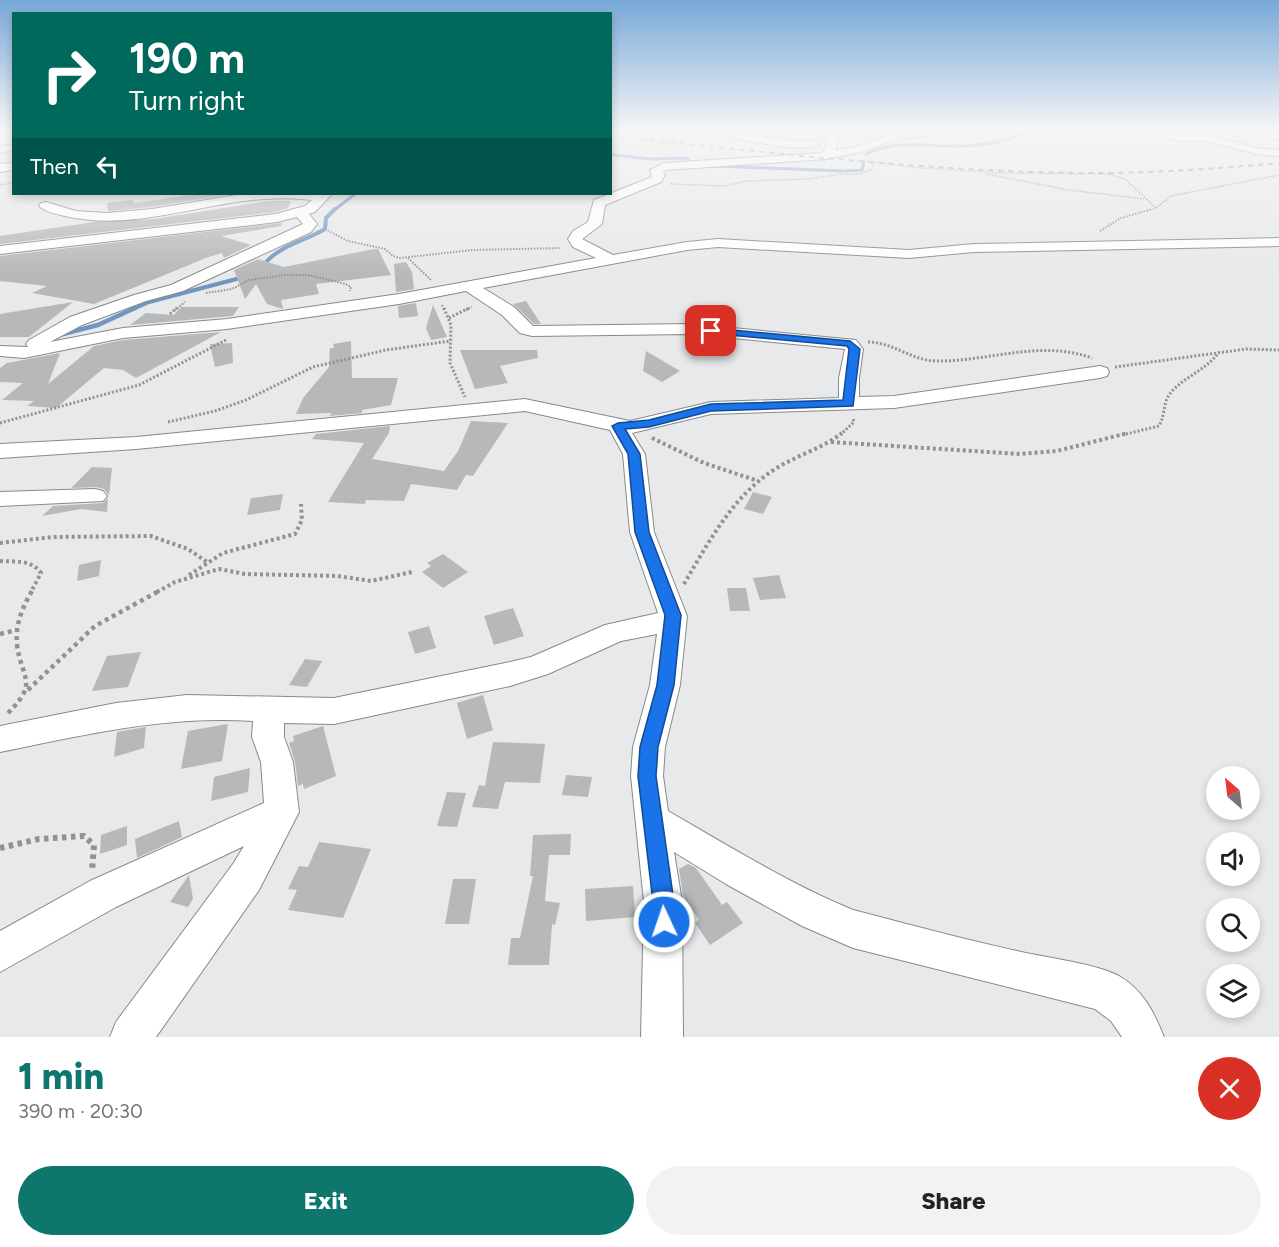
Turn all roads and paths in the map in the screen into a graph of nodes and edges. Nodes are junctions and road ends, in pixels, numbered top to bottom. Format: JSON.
{"nodes":[{"id":1,"x":654,"y":179,"type":"edge"},
{"id":2,"x":796,"y":179,"type":"edge"},
{"id":3,"x":1008,"y":179,"type":"edge"},
{"id":4,"x":1125,"y":179,"type":"edge"},
{"id":5,"x":1256,"y":179,"type":"edge"},
{"id":6,"x":645,"y":183,"type":"junction"},
{"id":7,"x":263,"y":195,"type":"edge"},
{"id":8,"x":324,"y":195,"type":"edge"},
{"id":9,"x":1145,"y":199,"type":"junction"},
{"id":10,"x":46,"y":206,"type":"dead end"},
{"id":11,"x":1156,"y":208,"type":"junction"},
{"id":12,"x":305,"y":219,"type":"junction"},
{"id":13,"x":1279,"y":242,"type":"edge"},
{"id":14,"x":1062,"y":245,"type":"junction"},
{"id":15,"x":584,"y":247,"type":"junction"},
{"id":16,"x":0,"y":250,"type":"edge"},
{"id":17,"x":408,"y":258,"type":"junction"},
{"id":18,"x":613,"y":261,"type":"junction"},
{"id":19,"x":177,"y":288,"type":"junction"},
{"id":20,"x":476,"y":291,"type":"junction"},
{"id":21,"x":431,"y":294,"type":"junction"},
{"id":22,"x":332,"y":308,"type":"junction"},
{"id":23,"x":449,"y":318,"type":"junction"},
{"id":24,"x":227,"y":339,"type":"dead end"},
{"id":25,"x":450,"y":341,"type":"junction"},
{"id":26,"x":850,"y":344,"type":"junction"},
{"id":27,"x":1279,"y":350,"type":"edge"},
{"id":28,"x":0,"y":351,"type":"edge"},
{"id":29,"x":1219,"y":352,"type":"junction"},
{"id":30,"x":24,"y":353,"type":"junction"},
{"id":31,"x":1106,"y":370,"type":"junction"},
{"id":32,"x":849,"y":403,"type":"junction"},
{"id":33,"x":469,"y":409,"type":"junction"},
{"id":34,"x":0,"y":423,"type":"edge"},
{"id":35,"x":624,"y":426,"type":"junction"},
{"id":36,"x":831,"y":442,"type":"junction"},
{"id":37,"x":136,"y":443,"type":"junction"},
{"id":38,"x":0,"y":451,"type":"edge"},
{"id":39,"x":758,"y":481,"type":"junction"},
{"id":40,"x":95,"y":496,"type":"dead end"},
{"id":41,"x":0,"y":499,"type":"edge"},
{"id":42,"x":301,"y":504,"type":"dead end"},
{"id":43,"x":0,"y":543,"type":"edge"},
{"id":44,"x":0,"y":561,"type":"edge"},
{"id":45,"x":207,"y":562,"type":"junction"},
{"id":46,"x":412,"y":572,"type":"dead end"},
{"id":47,"x":184,"y":579,"type":"junction"},
{"id":48,"x":672,"y":613,"type":"junction"},
{"id":49,"x":16,"y":630,"type":"junction"},
{"id":50,"x":0,"y":634,"type":"edge"},
{"id":51,"x":28,"y":690,"type":"junction"},
{"id":52,"x":271,"y":711,"type":"junction"},
{"id":53,"x":3,"y":728,"type":"edge"},
{"id":54,"x":282,"y":812,"type":"junction"},
{"id":55,"x":653,"y":820,"type":"junction"},
{"id":56,"x":0,"y":848,"type":"edge"},
{"id":57,"x":92,"y":899,"type":"junction"},
{"id":58,"x":0,"y":953,"type":"edge"},
{"id":59,"x":131,"y":1037,"type":"edge"},
{"id":60,"x":662,"y":1037,"type":"edge"},
{"id":61,"x":1143,"y":1037,"type":"edge"}],
"edges":[{"from":1,"to":6,"type":"street"},
{"from":2,"to":6,"type":"path"},
{"from":3,"to":9,"type":"path"},
{"from":4,"to":9,"type":"path"},
{"from":5,"to":11,"type":"path"},
{"from":6,"to":15,"type":"street"},
{"from":7,"to":8,"type":"street"},
{"from":7,"to":10,"type":"street"},
{"from":8,"to":12,"type":"street"},
{"from":9,"to":11,"type":"path"},
{"from":11,"to":14,"type":"path"},
{"from":12,"to":16,"type":"street"},
{"from":12,"to":17,"type":"path"},
{"from":12,"to":19,"type":"street"},
{"from":13,"to":14,"type":"street"},
{"from":14,"to":18,"type":"street"},
{"from":15,"to":17,"type":"path"},
{"from":15,"to":18,"type":"street"},
{"from":17,"to":21,"type":"path"},
{"from":18,"to":20,"type":"street"},
{"from":19,"to":22,"type":"path"},
{"from":19,"to":30,"type":"street"},
{"from":20,"to":21,"type":"street"},
{"from":20,"to":23,"type":"path"},
{"from":20,"to":26,"type":"street"},
{"from":21,"to":22,"type":"street"},
{"from":21,"to":23,"type":"path"},
{"from":22,"to":30,"type":"street"},
{"from":23,"to":25,"type":"path"},
{"from":24,"to":34,"type":"path"},
{"from":25,"to":33,"type":"path"},
{"from":25,"to":37,"type":"path"},
{"from":26,"to":31,"type":"path"},
{"from":26,"to":32,"type":"street"},
{"from":27,"to":29,"type":"path"},
{"from":28,"to":30,"type":"street"},
{"from":29,"to":31,"type":"path"},
{"from":29,"to":36,"type":"path"},
{"from":31,"to":32,"type":"street"},
{"from":32,"to":35,"type":"street"},
{"from":32,"to":36,"type":"path"},
{"from":33,"to":35,"type":"street"},
{"from":33,"to":37,"type":"street"},
{"from":35,"to":39,"type":"path"},
{"from":35,"to":48,"type":"street"},
{"from":36,"to":39,"type":"path"},
{"from":37,"to":38,"type":"street"},
{"from":39,"to":48,"type":"path"},
{"from":40,"to":41,"type":"street"},
{"from":42,"to":45,"type":"path"},
{"from":43,"to":45,"type":"path"},
{"from":44,"to":49,"type":"path"},
{"from":45,"to":47,"type":"path"},
{"from":46,"to":47,"type":"path"},
{"from":47,"to":51,"type":"path"},
{"from":48,"to":52,"type":"street"},
{"from":48,"to":55,"type":"street"},
{"from":49,"to":50,"type":"path"},
{"from":49,"to":51,"type":"path"},
{"from":51,"to":53,"type":"path"},
{"from":52,"to":53,"type":"street"},
{"from":52,"to":54,"type":"street"},
{"from":54,"to":57,"type":"street"},
{"from":54,"to":59,"type":"street"},
{"from":55,"to":60,"type":"street"},
{"from":55,"to":61,"type":"street"},
{"from":56,"to":57,"type":"path"},
{"from":57,"to":58,"type":"street"}]}
